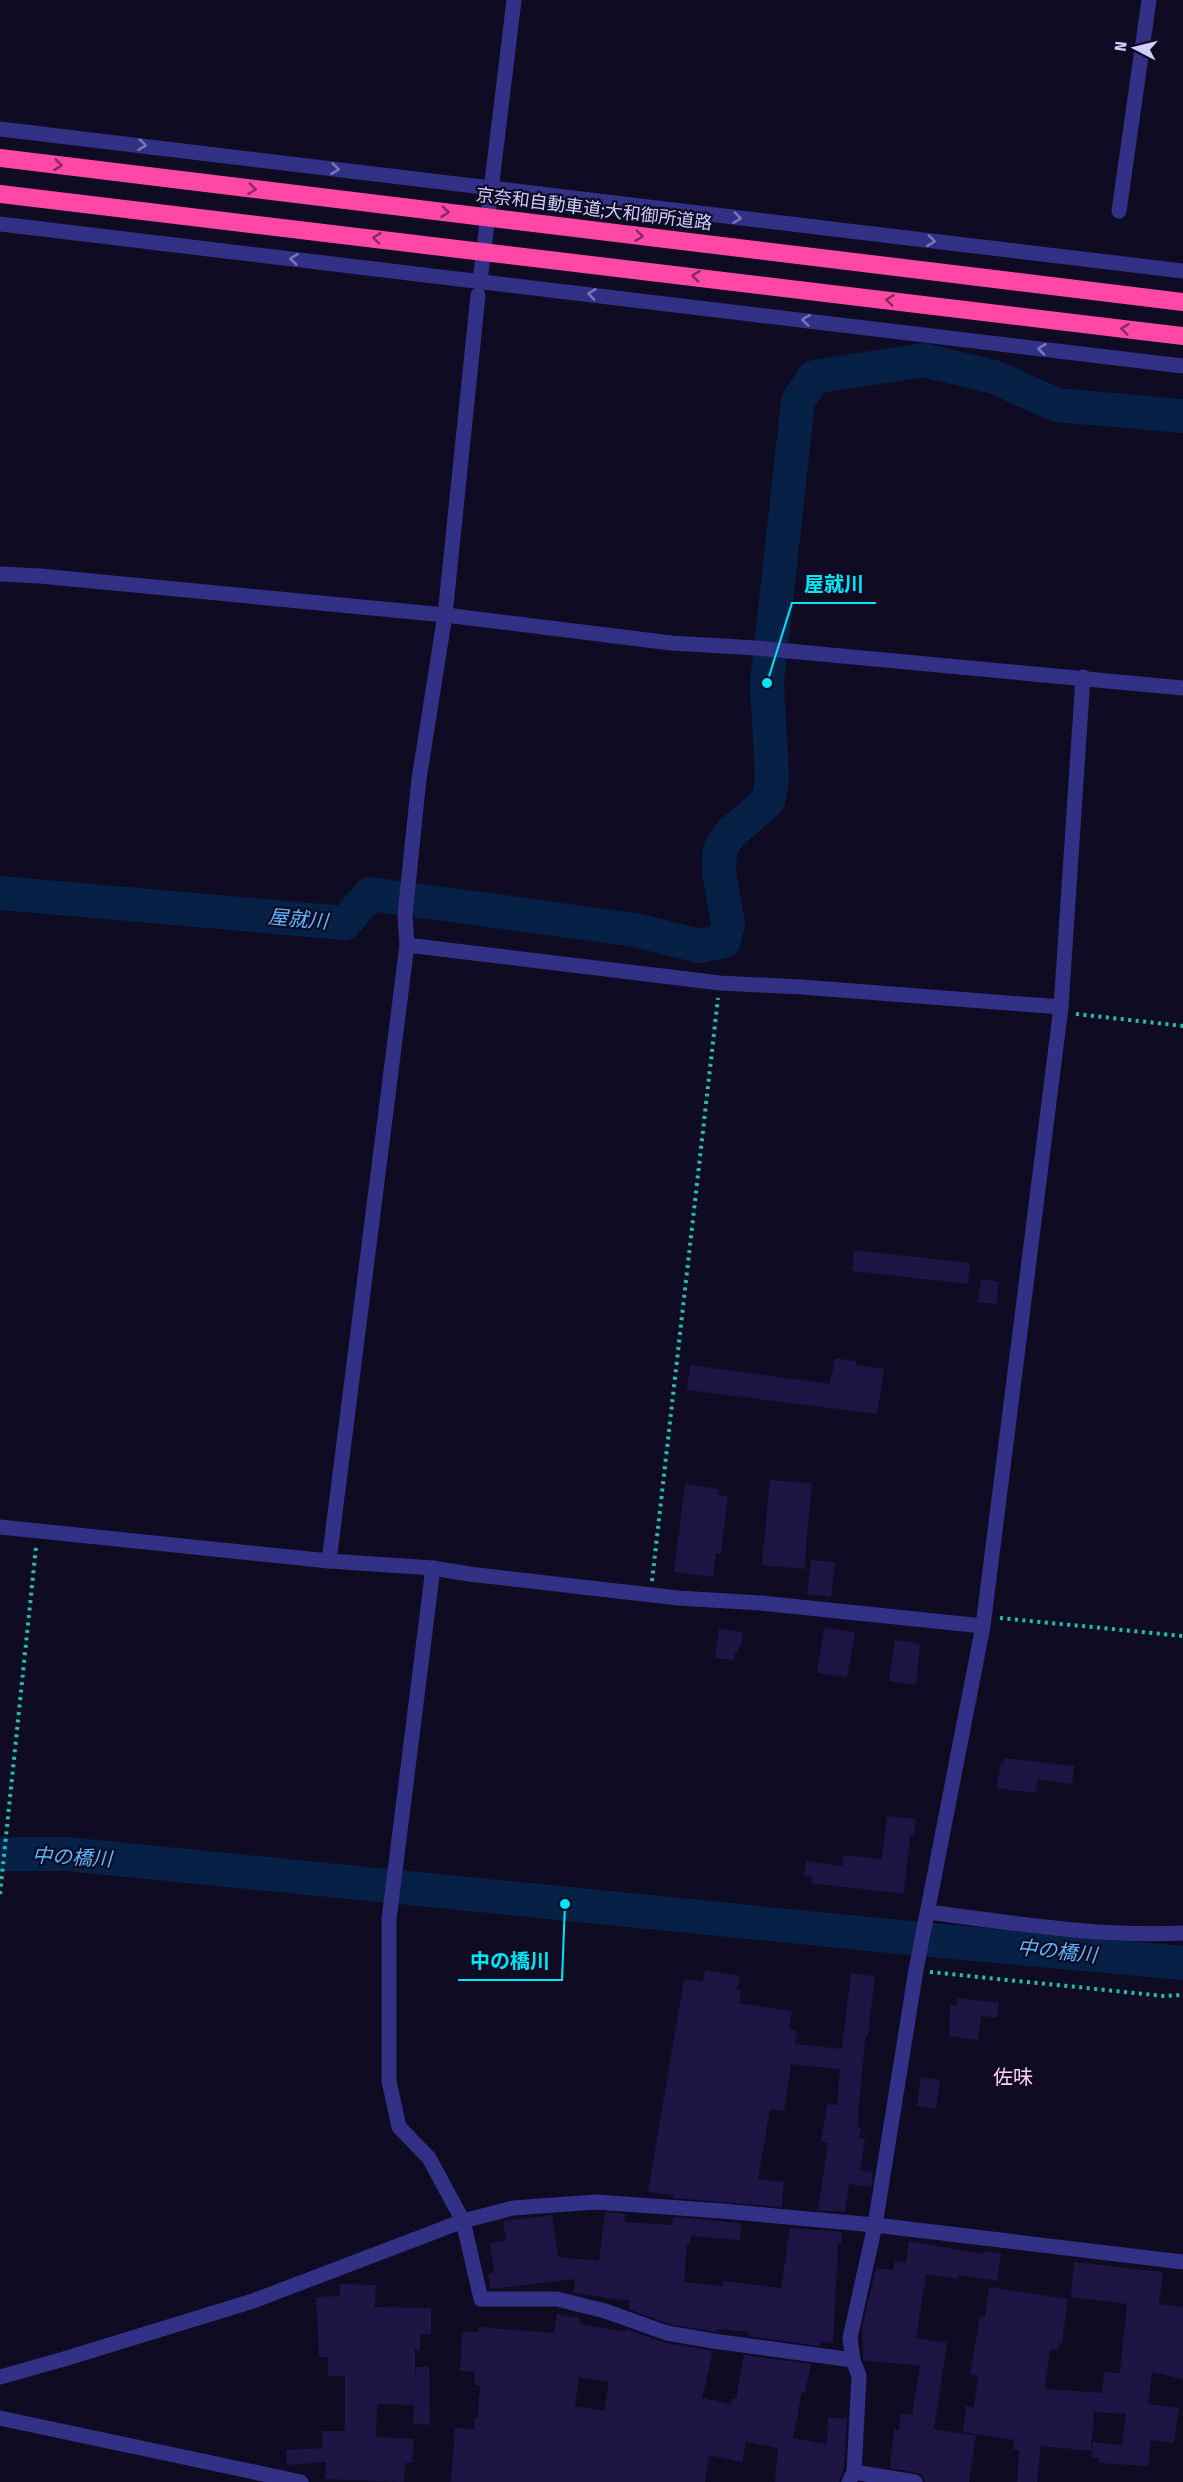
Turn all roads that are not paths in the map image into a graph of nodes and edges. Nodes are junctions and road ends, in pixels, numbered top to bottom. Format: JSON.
{"nodes":[{"id":1,"x":514,"y":0,"type":"edge"},
{"id":2,"x":1149,"y":0,"type":"edge"},
{"id":3,"x":0,"y":129,"type":"edge"},
{"id":4,"x":0,"y":158,"type":"edge"},
{"id":5,"x":492,"y":188,"type":"junction"},
{"id":6,"x":0,"y":194,"type":"edge"},
{"id":7,"x":1119,"y":211,"type":"dead end"},
{"id":8,"x":0,"y":224,"type":"edge"},
{"id":9,"x":1183,"y":271,"type":"edge"},
{"id":10,"x":479,"y":288,"type":"junction"},
{"id":11,"x":1183,"y":302,"type":"edge"},
{"id":12,"x":1183,"y":336,"type":"edge"},
{"id":13,"x":1183,"y":366,"type":"edge"},
{"id":14,"x":0,"y":574,"type":"edge"},
{"id":15,"x":445,"y":615,"type":"junction"},
{"id":16,"x":1083,"y":677,"type":"junction"},
{"id":17,"x":1183,"y":688,"type":"edge"},
{"id":18,"x":407,"y":945,"type":"junction"},
{"id":19,"x":1060,"y":1010,"type":"junction"},
{"id":20,"x":0,"y":1527,"type":"edge"},
{"id":21,"x":329,"y":1561,"type":"junction"},
{"id":22,"x":433,"y":1568,"type":"junction"},
{"id":23,"x":983,"y":1621,"type":"junction"},
{"id":24,"x":928,"y":1912,"type":"junction"},
{"id":25,"x":1183,"y":1933,"type":"edge"},
{"id":26,"x":464,"y":2221,"type":"junction"},
{"id":27,"x":874,"y":2225,"type":"junction"},
{"id":28,"x":1183,"y":2262,"type":"edge"},
{"id":29,"x":853,"y":2360,"type":"junction"},
{"id":30,"x":0,"y":2377,"type":"edge"},
{"id":31,"x":0,"y":2418,"type":"edge"},
{"id":32,"x":851,"y":2477,"type":"edge"},
{"id":33,"x":301,"y":2482,"type":"edge"},
{"id":34,"x":915,"y":2482,"type":"edge"}],
"edges":[{"from":1,"to":5,"type":"street"},
{"from":2,"to":7,"type":"street"},
{"from":3,"to":5,"type":"street","one_way":true},
{"from":4,"to":11,"type":"highway","name":"京奈和自動車道;大和御所道路","one_way":true,"bridge":true},
{"from":5,"to":9,"type":"street","one_way":true},
{"from":5,"to":10,"type":"street"},
{"from":12,"to":6,"type":"highway","one_way":true,"bridge":true},
{"from":10,"to":8,"type":"street","one_way":true},
{"from":13,"to":10,"type":"street","one_way":true},
{"from":10,"to":15,"type":"street"},
{"from":14,"to":15,"type":"street"},
{"from":15,"to":16,"type":"street"},
{"from":15,"to":18,"type":"street"},
{"from":16,"to":17,"type":"street"},
{"from":16,"to":19,"type":"street"},
{"from":18,"to":19,"type":"street"},
{"from":18,"to":21,"type":"street"},
{"from":19,"to":23,"type":"street"},
{"from":20,"to":21,"type":"street"},
{"from":21,"to":22,"type":"street"},
{"from":22,"to":23,"type":"street"},
{"from":22,"to":26,"type":"street"},
{"from":23,"to":24,"type":"street"},
{"from":24,"to":25,"type":"street"},
{"from":24,"to":27,"type":"street"},
{"from":26,"to":27,"type":"street"},
{"from":26,"to":29,"type":"street"},
{"from":26,"to":30,"type":"street"},
{"from":27,"to":28,"type":"street"},
{"from":27,"to":29,"type":"street"},
{"from":29,"to":32,"type":"street"},
{"from":31,"to":33,"type":"street"},
{"from":32,"to":34,"type":"street"}]}
